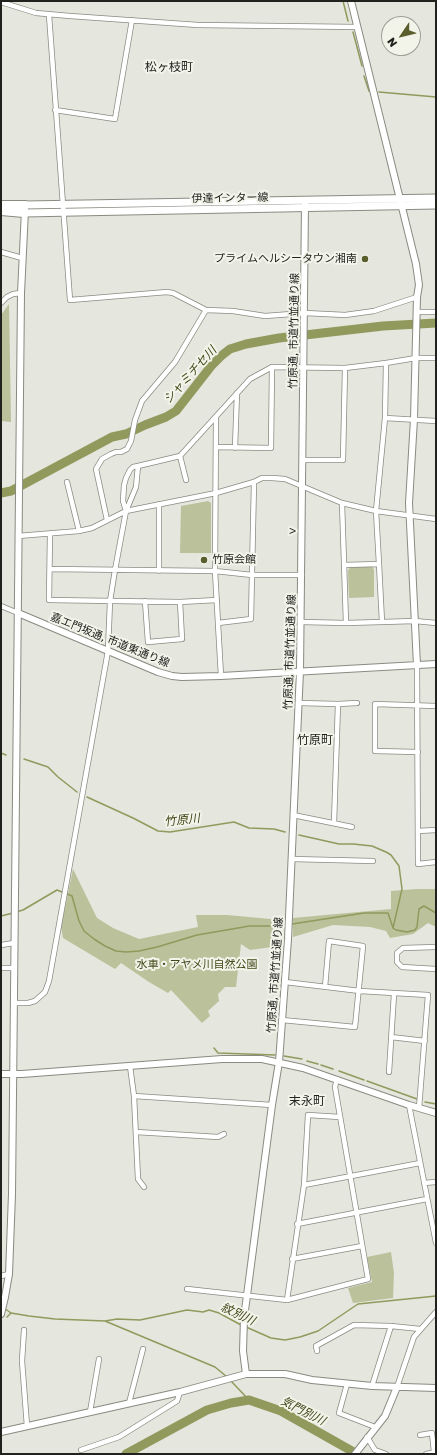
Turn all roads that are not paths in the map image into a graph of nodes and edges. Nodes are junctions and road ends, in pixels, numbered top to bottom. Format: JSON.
{"nodes":[{"id":1,"x":351,"y":1,"type":"edge"},
{"id":2,"x":1,"y":2,"type":"edge"},
{"id":3,"x":49,"y":15,"type":"junction"},
{"id":4,"x":132,"y":20,"type":"junction"},
{"id":5,"x":357,"y":28,"type":"junction"},
{"id":6,"x":56,"y":110,"type":"junction"},
{"id":7,"x":436,"y":198,"type":"edge"},
{"id":8,"x":400,"y":202,"type":"junction"},
{"id":9,"x":305,"y":204,"type":"junction"},
{"id":10,"x":1,"y":205,"type":"edge"},
{"id":11,"x":436,"y":205,"type":"edge"},
{"id":12,"x":63,"y":208,"type":"junction"},
{"id":13,"x":25,"y":209,"type":"junction"},
{"id":14,"x":1,"y":211,"type":"edge"},
{"id":15,"x":1,"y":252,"type":"edge"},
{"id":16,"x":22,"y":258,"type":"junction"},
{"id":17,"x":21,"y":293,"type":"junction"},
{"id":18,"x":417,"y":297,"type":"junction"},
{"id":19,"x":1,"y":303,"type":"edge"},
{"id":20,"x":206,"y":310,"type":"junction"},
{"id":21,"x":436,"y":312,"type":"edge"},
{"id":22,"x":305,"y":314,"type":"junction"},
{"id":23,"x":417,"y":314,"type":"junction"},
{"id":24,"x":416,"y":358,"type":"junction"},
{"id":25,"x":436,"y":358,"type":"edge"},
{"id":26,"x":386,"y":363,"type":"junction"},
{"id":27,"x":304,"y":367,"type":"junction"},
{"id":28,"x":272,"y":368,"type":"junction"},
{"id":29,"x":345,"y":368,"type":"junction"},
{"id":30,"x":237,"y":393,"type":"junction"},
{"id":31,"x":216,"y":417,"type":"junction"},
{"id":32,"x":385,"y":418,"type":"junction"},
{"id":33,"x":414,"y":420,"type":"junction"},
{"id":34,"x":436,"y":421,"type":"edge"},
{"id":35,"x":216,"y":447,"type":"junction"},
{"id":36,"x":236,"y":448,"type":"junction"},
{"id":37,"x":180,"y":456,"type":"junction"},
{"id":38,"x":303,"y":460,"type":"junction"},
{"id":39,"x":138,"y":466,"type":"junction"},
{"id":40,"x":186,"y":480,"type":"dead end"},
{"id":41,"x":67,"y":482,"type":"dead end"},
{"id":42,"x":254,"y":482,"type":"junction"},
{"id":43,"x":303,"y":487,"type":"junction"},
{"id":44,"x":216,"y":493,"type":"junction"},
{"id":45,"x":342,"y":503,"type":"junction"},
{"id":46,"x":160,"y":504,"type":"junction"},
{"id":47,"x":126,"y":511,"type":"junction"},
{"id":48,"x":376,"y":511,"type":"junction"},
{"id":49,"x":409,"y":516,"type":"junction"},
{"id":50,"x":436,"y":519,"type":"edge"},
{"id":51,"x":107,"y":520,"type":"junction"},
{"id":52,"x":78,"y":530,"type":"junction"},
{"id":53,"x":50,"y":534,"type":"junction"},
{"id":54,"x":18,"y":536,"type":"junction"},
{"id":55,"x":379,"y":564,"type":"junction"},
{"id":56,"x":344,"y":565,"type":"junction"},
{"id":57,"x":50,"y":570,"type":"junction"},
{"id":58,"x":115,"y":570,"type":"junction"},
{"id":59,"x":159,"y":571,"type":"junction"},
{"id":60,"x":215,"y":571,"type":"junction"},
{"id":61,"x":252,"y":575,"type":"junction"},
{"id":62,"x":302,"y":575,"type":"junction"},
{"id":63,"x":217,"y":600,"type":"junction"},
{"id":64,"x":110,"y":601,"type":"junction"},
{"id":65,"x":145,"y":602,"type":"junction"},
{"id":66,"x":180,"y":602,"type":"junction"},
{"id":67,"x":1,"y":606,"type":"edge"},
{"id":68,"x":18,"y":613,"type":"junction"},
{"id":69,"x":414,"y":621,"type":"junction"},
{"id":70,"x":302,"y":622,"type":"junction"},
{"id":71,"x":382,"y":622,"type":"junction"},
{"id":72,"x":218,"y":623,"type":"junction"},
{"id":73,"x":346,"y":623,"type":"junction"},
{"id":74,"x":436,"y":623,"type":"edge"},
{"id":75,"x":108,"y":651,"type":"junction"},
{"id":76,"x":417,"y":664,"type":"junction"},
{"id":77,"x":436,"y":664,"type":"edge"},
{"id":78,"x":300,"y":671,"type":"junction"},
{"id":79,"x":221,"y":676,"type":"junction"},
{"id":80,"x":299,"y":703,"type":"junction"},
{"id":81,"x":357,"y":703,"type":"dead end"},
{"id":82,"x":338,"y":704,"type":"junction"},
{"id":83,"x":417,"y":706,"type":"junction"},
{"id":84,"x":436,"y":706,"type":"edge"},
{"id":85,"x":418,"y":752,"type":"junction"},
{"id":86,"x":293,"y":815,"type":"junction"},
{"id":87,"x":334,"y":823,"type":"junction"},
{"id":88,"x":352,"y":827,"type":"dead end"},
{"id":89,"x":436,"y":830,"type":"edge"},
{"id":90,"x":418,"y":831,"type":"junction"},
{"id":91,"x":292,"y":859,"type":"junction"},
{"id":92,"x":374,"y":862,"type":"dead end"},
{"id":93,"x":436,"y":862,"type":"edge"},
{"id":94,"x":14,"y":943,"type":"junction"},
{"id":95,"x":1,"y":945,"type":"edge"},
{"id":96,"x":436,"y":947,"type":"edge"},
{"id":97,"x":1,"y":968,"type":"edge"},
{"id":98,"x":14,"y":968,"type":"junction"},
{"id":99,"x":436,"y":969,"type":"edge"},
{"id":100,"x":285,"y":982,"type":"junction"},
{"id":101,"x":324,"y":987,"type":"junction"},
{"id":102,"x":360,"y":991,"type":"junction"},
{"id":103,"x":394,"y":994,"type":"junction"},
{"id":104,"x":14,"y":1003,"type":"junction"},
{"id":105,"x":282,"y":1020,"type":"junction"},
{"id":106,"x":390,"y":1037,"type":"junction"},
{"id":107,"x":425,"y":1041,"type":"junction"},
{"id":108,"x":279,"y":1062,"type":"junction"},
{"id":109,"x":130,"y":1066,"type":"junction"},
{"id":110,"x":389,"y":1072,"type":"dead end"},
{"id":111,"x":1,"y":1074,"type":"edge"},
{"id":112,"x":12,"y":1074,"type":"junction"},
{"id":113,"x":337,"y":1079,"type":"junction"},
{"id":114,"x":134,"y":1096,"type":"junction"},
{"id":115,"x":272,"y":1105,"type":"junction"},
{"id":116,"x":409,"y":1105,"type":"junction"},
{"id":117,"x":419,"y":1108,"type":"junction"},
{"id":118,"x":436,"y":1113,"type":"edge"},
{"id":119,"x":340,"y":1117,"type":"junction"},
{"id":120,"x":136,"y":1132,"type":"junction"},
{"id":121,"x":224,"y":1134,"type":"dead end"},
{"id":122,"x":420,"y":1163,"type":"junction"},
{"id":123,"x":350,"y":1176,"type":"junction"},
{"id":124,"x":436,"y":1182,"type":"edge"},
{"id":125,"x":424,"y":1183,"type":"junction"},
{"id":126,"x":304,"y":1185,"type":"junction"},
{"id":127,"x":144,"y":1187,"type":"dead end"},
{"id":128,"x":427,"y":1200,"type":"junction"},
{"id":129,"x":356,"y":1213,"type":"junction"},
{"id":130,"x":298,"y":1224,"type":"junction"},
{"id":131,"x":436,"y":1243,"type":"edge"},
{"id":132,"x":362,"y":1246,"type":"junction"},
{"id":133,"x":292,"y":1259,"type":"junction"},
{"id":134,"x":9,"y":1274,"type":"junction"},
{"id":135,"x":1,"y":1276,"type":"edge"},
{"id":136,"x":187,"y":1289,"type":"dead end"},
{"id":137,"x":248,"y":1297,"type":"junction"},
{"id":138,"x":287,"y":1300,"type":"junction"},
{"id":139,"x":436,"y":1312,"type":"edge"},
{"id":140,"x":1,"y":1314,"type":"edge"},
{"id":141,"x":392,"y":1326,"type":"junction"},
{"id":142,"x":420,"y":1329,"type":"junction"},
{"id":143,"x":24,"y":1330,"type":"dead end"},
{"id":144,"x":143,"y":1349,"type":"dead end"},
{"id":145,"x":317,"y":1351,"type":"dead end"},
{"id":146,"x":99,"y":1359,"type":"dead end"},
{"id":147,"x":246,"y":1374,"type":"junction"},
{"id":148,"x":347,"y":1384,"type":"junction"},
{"id":149,"x":372,"y":1386,"type":"junction"},
{"id":150,"x":436,"y":1386,"type":"edge"},
{"id":151,"x":397,"y":1387,"type":"junction"},
{"id":152,"x":180,"y":1392,"type":"junction"},
{"id":153,"x":129,"y":1403,"type":"junction"},
{"id":154,"x":90,"y":1412,"type":"junction"},
{"id":155,"x":27,"y":1426,"type":"junction"},
{"id":156,"x":375,"y":1427,"type":"junction"},
{"id":157,"x":1,"y":1432,"type":"edge"},
{"id":158,"x":420,"y":1435,"type":"dead end"},
{"id":159,"x":367,"y":1437,"type":"junction"},
{"id":160,"x":81,"y":1450,"type":"dead end"},
{"id":161,"x":435,"y":1452,"type":"edge"},
{"id":162,"x":355,"y":1454,"type":"edge"},
{"id":163,"x":386,"y":1454,"type":"edge"},
{"id":164,"x":426,"y":1454,"type":"edge"}],
"edges":[{"from":1,"to":5,"type":"street"},
{"from":2,"to":3,"type":"street"},
{"from":3,"to":4,"type":"street"},
{"from":3,"to":6,"type":"street"},
{"from":4,"to":5,"type":"street"},
{"from":4,"to":6,"type":"street"},
{"from":5,"to":8,"type":"street"},
{"from":6,"to":12,"type":"street"},
{"from":7,"to":8,"type":"main road","name":"伊達インター線"},
{"from":8,"to":9,"type":"main road","name":"伊達インター線"},
{"from":8,"to":11,"type":"main road","name":"伊達インター線"},
{"from":8,"to":18,"type":"street"},
{"from":9,"to":12,"type":"main road","name":"伊達インター線"},
{"from":9,"to":22,"type":"street","name":"竹原通, 市道竹並通り線"},
{"from":10,"to":13,"type":"highway"},
{"from":12,"to":13,"type":"main road","name":"伊達インター線"},
{"from":12,"to":20,"type":"street"},
{"from":13,"to":14,"type":"highway"},
{"from":13,"to":16,"type":"street"},
{"from":15,"to":16,"type":"street"},
{"from":16,"to":17,"type":"street"},
{"from":17,"to":19,"type":"street"},
{"from":17,"to":54,"type":"street"},
{"from":18,"to":22,"type":"street"},
{"from":18,"to":23,"type":"street"},
{"from":20,"to":22,"type":"street"},
{"from":20,"to":51,"type":"street"},
{"from":21,"to":23,"type":"street"},
{"from":22,"to":27,"type":"street","name":"竹原通, 市道竹並通り線"},
{"from":23,"to":24,"type":"street"},
{"from":24,"to":25,"type":"street"},
{"from":24,"to":26,"type":"street"},
{"from":24,"to":33,"type":"street"},
{"from":26,"to":29,"type":"street"},
{"from":26,"to":32,"type":"street"},
{"from":27,"to":28,"type":"street"},
{"from":27,"to":29,"type":"street"},
{"from":27,"to":38,"type":"street","name":"竹原通, 市道竹並通り線"},
{"from":28,"to":30,"type":"street"},
{"from":28,"to":36,"type":"street"},
{"from":29,"to":38,"type":"street"},
{"from":30,"to":31,"type":"street"},
{"from":30,"to":36,"type":"street"},
{"from":31,"to":35,"type":"street"},
{"from":31,"to":37,"type":"street"},
{"from":32,"to":33,"type":"street"},
{"from":32,"to":48,"type":"street"},
{"from":33,"to":34,"type":"street"},
{"from":33,"to":49,"type":"street"},
{"from":35,"to":36,"type":"street"},
{"from":35,"to":44,"type":"street"},
{"from":37,"to":39,"type":"street"},
{"from":37,"to":40,"type":"street"},
{"from":38,"to":43,"type":"street","name":"竹原通, 市道竹並通り線"},
{"from":39,"to":47,"type":"street"},
{"from":39,"to":47,"type":"street"},
{"from":41,"to":52,"type":"street"},
{"from":42,"to":43,"type":"street"},
{"from":42,"to":44,"type":"street"},
{"from":42,"to":61,"type":"street"},
{"from":43,"to":45,"type":"street"},
{"from":43,"to":62,"type":"street","name":"ｖ"},
{"from":44,"to":46,"type":"street"},
{"from":44,"to":60,"type":"street"},
{"from":45,"to":48,"type":"street"},
{"from":45,"to":56,"type":"street"},
{"from":46,"to":47,"type":"street"},
{"from":46,"to":59,"type":"street"},
{"from":47,"to":51,"type":"street"},
{"from":47,"to":58,"type":"street"},
{"from":48,"to":49,"type":"street"},
{"from":48,"to":55,"type":"street"},
{"from":49,"to":50,"type":"street"},
{"from":49,"to":69,"type":"street"},
{"from":51,"to":52,"type":"street"},
{"from":52,"to":53,"type":"street"},
{"from":53,"to":54,"type":"street"},
{"from":53,"to":57,"type":"street"},
{"from":54,"to":68,"type":"street"},
{"from":55,"to":56,"type":"street"},
{"from":55,"to":71,"type":"street"},
{"from":56,"to":73,"type":"street"},
{"from":57,"to":58,"type":"street"},
{"from":57,"to":64,"type":"street"},
{"from":58,"to":59,"type":"street"},
{"from":58,"to":64,"type":"street"},
{"from":59,"to":60,"type":"street"},
{"from":60,"to":61,"type":"street"},
{"from":60,"to":63,"type":"street"},
{"from":61,"to":62,"type":"street"},
{"from":61,"to":72,"type":"street"},
{"from":62,"to":70,"type":"street","name":"竹原通, 市道竹並通り線"},
{"from":63,"to":66,"type":"street"},
{"from":63,"to":72,"type":"street"},
{"from":64,"to":65,"type":"street"},
{"from":64,"to":75,"type":"street"},
{"from":65,"to":66,"type":"street"},
{"from":65,"to":66,"type":"street"},
{"from":67,"to":68,"type":"street"},
{"from":68,"to":75,"type":"street","name":"嘉エ門坂通, 市道東通り線"},
{"from":68,"to":94,"type":"street"},
{"from":69,"to":71,"type":"street"},
{"from":69,"to":74,"type":"street"},
{"from":69,"to":76,"type":"street"},
{"from":70,"to":73,"type":"street"},
{"from":70,"to":78,"type":"street","name":"竹原通, 市道竹並通り線"},
{"from":71,"to":73,"type":"street"},
{"from":72,"to":79,"type":"street"},
{"from":75,"to":79,"type":"street","name":"嘉エ門坂通, 市道東通り線"},
{"from":75,"to":104,"type":"street"},
{"from":76,"to":77,"type":"street","name":"嘉エ門坂通, 市道東通り線"},
{"from":76,"to":78,"type":"street","name":"嘉エ門坂通, 市道東通り線"},
{"from":76,"to":83,"type":"street"},
{"from":78,"to":79,"type":"street","name":"嘉エ門坂通, 市道東通り線"},
{"from":78,"to":80,"type":"street","name":"竹原通, 市道竹並通り線"},
{"from":80,"to":82,"type":"street"},
{"from":80,"to":86,"type":"street","name":"竹原通, 市道竹並通り線"},
{"from":81,"to":82,"type":"street"},
{"from":82,"to":87,"type":"street"},
{"from":83,"to":84,"type":"street"},
{"from":83,"to":85,"type":"street"},
{"from":83,"to":85,"type":"street"},
{"from":85,"to":90,"type":"street"},
{"from":86,"to":87,"type":"street"},
{"from":86,"to":91,"type":"street","name":"竹原通, 市道竹並通り線"},
{"from":87,"to":88,"type":"street"},
{"from":89,"to":90,"type":"street"},
{"from":90,"to":93,"type":"street"},
{"from":91,"to":92,"type":"street"},
{"from":91,"to":100,"type":"street","name":"竹原通, 市道竹並通り線"},
{"from":94,"to":95,"type":"street"},
{"from":94,"to":98,"type":"street"},
{"from":96,"to":99,"type":"street"},
{"from":97,"to":98,"type":"street"},
{"from":98,"to":104,"type":"street"},
{"from":100,"to":101,"type":"street"},
{"from":100,"to":105,"type":"street","name":"竹原通, 市道竹並通り線"},
{"from":101,"to":102,"type":"street"},
{"from":101,"to":102,"type":"street"},
{"from":102,"to":103,"type":"street"},
{"from":102,"to":105,"type":"street"},
{"from":103,"to":106,"type":"street"},
{"from":103,"to":107,"type":"street"},
{"from":104,"to":112,"type":"street"},
{"from":105,"to":108,"type":"street","name":"竹原通, 市道竹並通り線"},
{"from":106,"to":107,"type":"street"},
{"from":106,"to":110,"type":"street"},
{"from":107,"to":117,"type":"street"},
{"from":108,"to":109,"type":"street"},
{"from":108,"to":113,"type":"street"},
{"from":108,"to":115,"type":"street","name":"竹原通, 市道竹並通り線"},
{"from":109,"to":112,"type":"street"},
{"from":109,"to":114,"type":"street"},
{"from":111,"to":112,"type":"street"},
{"from":112,"to":134,"type":"street"},
{"from":113,"to":116,"type":"street"},
{"from":113,"to":119,"type":"street"},
{"from":114,"to":115,"type":"street"},
{"from":114,"to":120,"type":"street"},
{"from":115,"to":137,"type":"street","name":"竹原通, 市道竹並通り線"},
{"from":116,"to":117,"type":"street"},
{"from":116,"to":122,"type":"street"},
{"from":117,"to":118,"type":"street"},
{"from":119,"to":123,"type":"street"},
{"from":119,"to":126,"type":"street"},
{"from":120,"to":121,"type":"street"},
{"from":120,"to":127,"type":"street"},
{"from":122,"to":123,"type":"street"},
{"from":122,"to":125,"type":"street"},
{"from":123,"to":126,"type":"street"},
{"from":123,"to":129,"type":"street"},
{"from":124,"to":125,"type":"street"},
{"from":125,"to":128,"type":"street"},
{"from":126,"to":130,"type":"street"},
{"from":128,"to":129,"type":"street"},
{"from":128,"to":131,"type":"street"},
{"from":129,"to":130,"type":"street"},
{"from":129,"to":132,"type":"street"},
{"from":130,"to":133,"type":"street"},
{"from":132,"to":133,"type":"street"},
{"from":132,"to":138,"type":"street"},
{"from":133,"to":138,"type":"street"},
{"from":134,"to":135,"type":"street"},
{"from":134,"to":140,"type":"street"},
{"from":136,"to":137,"type":"street"},
{"from":137,"to":138,"type":"street"},
{"from":137,"to":147,"type":"street","name":"竹原通, 市道竹並通り線"},
{"from":139,"to":142,"type":"street"},
{"from":141,"to":142,"type":"street"},
{"from":141,"to":145,"type":"street"},
{"from":141,"to":149,"type":"street"},
{"from":142,"to":151,"type":"street"},
{"from":143,"to":155,"type":"street"},
{"from":144,"to":153,"type":"street"},
{"from":146,"to":154,"type":"street"},
{"from":147,"to":148,"type":"street"},
{"from":147,"to":152,"type":"street"},
{"from":148,"to":149,"type":"street"},
{"from":148,"to":156,"type":"street"},
{"from":149,"to":151,"type":"street"},
{"from":150,"to":151,"type":"street"},
{"from":151,"to":156,"type":"street"},
{"from":152,"to":153,"type":"street"},
{"from":152,"to":160,"type":"street"},
{"from":153,"to":154,"type":"street"},
{"from":154,"to":155,"type":"street"},
{"from":155,"to":157,"type":"street"},
{"from":156,"to":159,"type":"street"},
{"from":158,"to":161,"type":"street"},
{"from":159,"to":162,"type":"street"},
{"from":159,"to":163,"type":"street"},
{"from":161,"to":164,"type":"street"}]}
